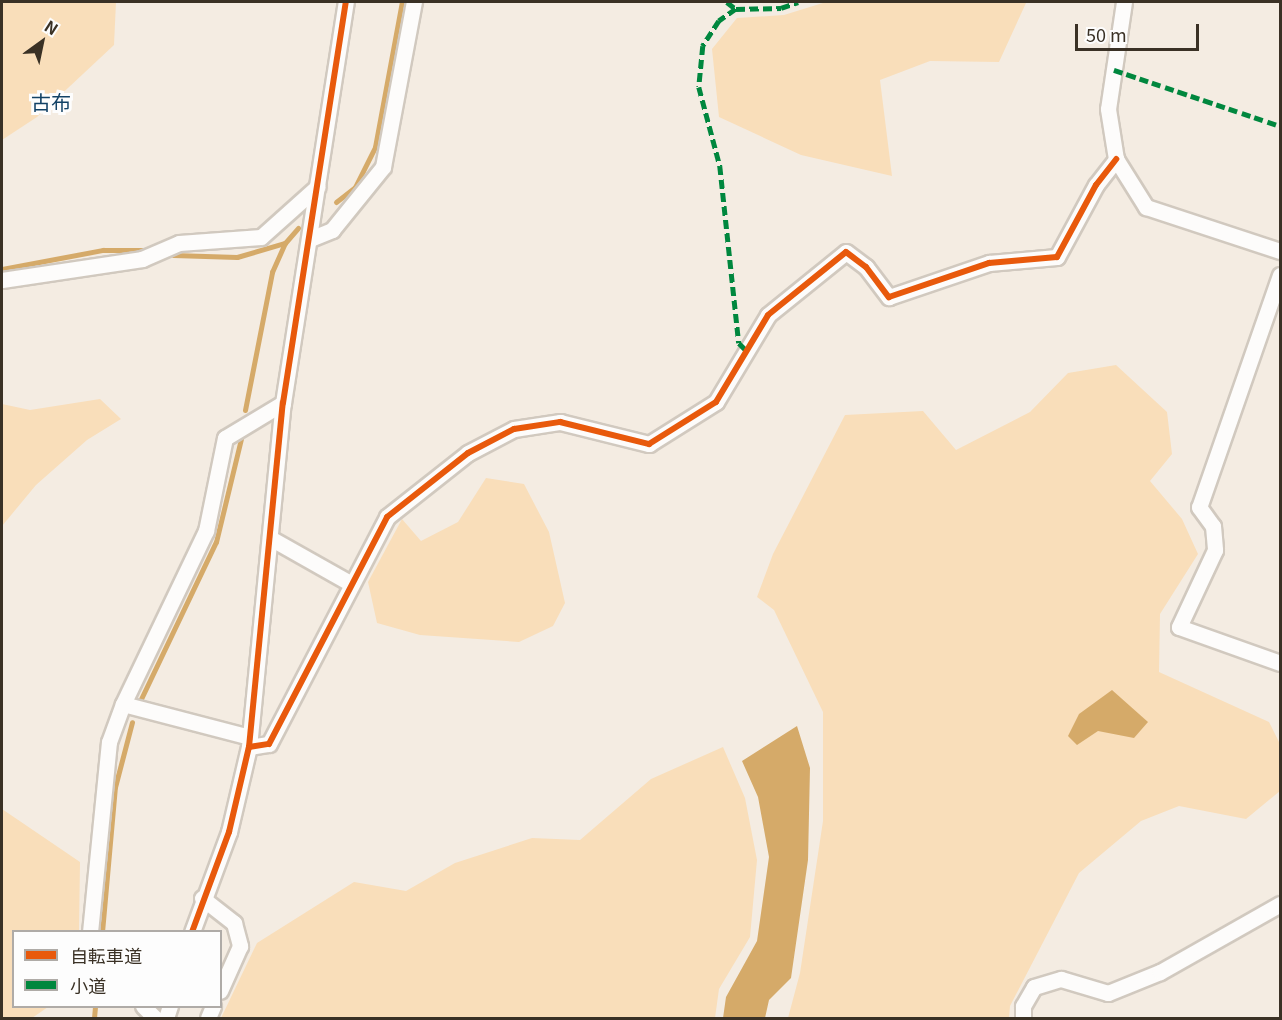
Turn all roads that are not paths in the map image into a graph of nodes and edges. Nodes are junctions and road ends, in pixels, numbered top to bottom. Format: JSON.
{"nodes":[{"id":1,"x":346,"y":2,"type":"edge"},
{"id":2,"x":414,"y":2,"type":"edge"},
{"id":3,"x":1124,"y":2,"type":"edge"},
{"id":4,"x":1116,"y":159,"type":"junction"},
{"id":5,"x":318,"y":186,"type":"junction"},
{"id":6,"x":310,"y":239,"type":"junction"},
{"id":7,"x":1281,"y":251,"type":"edge"},
{"id":8,"x":1281,"y":275,"type":"edge"},
{"id":9,"x":2,"y":280,"type":"edge"},
{"id":10,"x":283,"y":403,"type":"junction"},
{"id":11,"x":270,"y":538,"type":"junction"},
{"id":12,"x":350,"y":583,"type":"junction"},
{"id":13,"x":1281,"y":663,"type":"edge"},
{"id":14,"x":123,"y":704,"type":"junction"},
{"id":15,"x":250,"y":742,"type":"junction"},
{"id":16,"x":202,"y":898,"type":"junction"},
{"id":17,"x":1281,"y":904,"type":"edge"},
{"id":18,"x":90,"y":930,"type":"edge"},
{"id":19,"x":193,"y":930,"type":"edge"},
{"id":20,"x":222,"y":986,"type":"edge"},
{"id":21,"x":1023,"y":1018,"type":"edge"}],
"edges":[{"from":1,"to":5,"type":"street"},
{"from":2,"to":6,"type":"street"},
{"from":3,"to":4,"type":"street"},
{"from":4,"to":7,"type":"street"},
{"from":4,"to":12,"type":"street"},
{"from":5,"to":6,"type":"street"},
{"from":5,"to":9,"type":"street"},
{"from":6,"to":10,"type":"street"},
{"from":8,"to":13,"type":"street"},
{"from":10,"to":11,"type":"street"},
{"from":10,"to":14,"type":"street"},
{"from":11,"to":12,"type":"street"},
{"from":11,"to":15,"type":"street"},
{"from":12,"to":15,"type":"street"},
{"from":14,"to":15,"type":"street"},
{"from":14,"to":18,"type":"street"},
{"from":15,"to":16,"type":"street"},
{"from":16,"to":19,"type":"street"},
{"from":16,"to":20,"type":"street"},
{"from":17,"to":21,"type":"street"}]}
